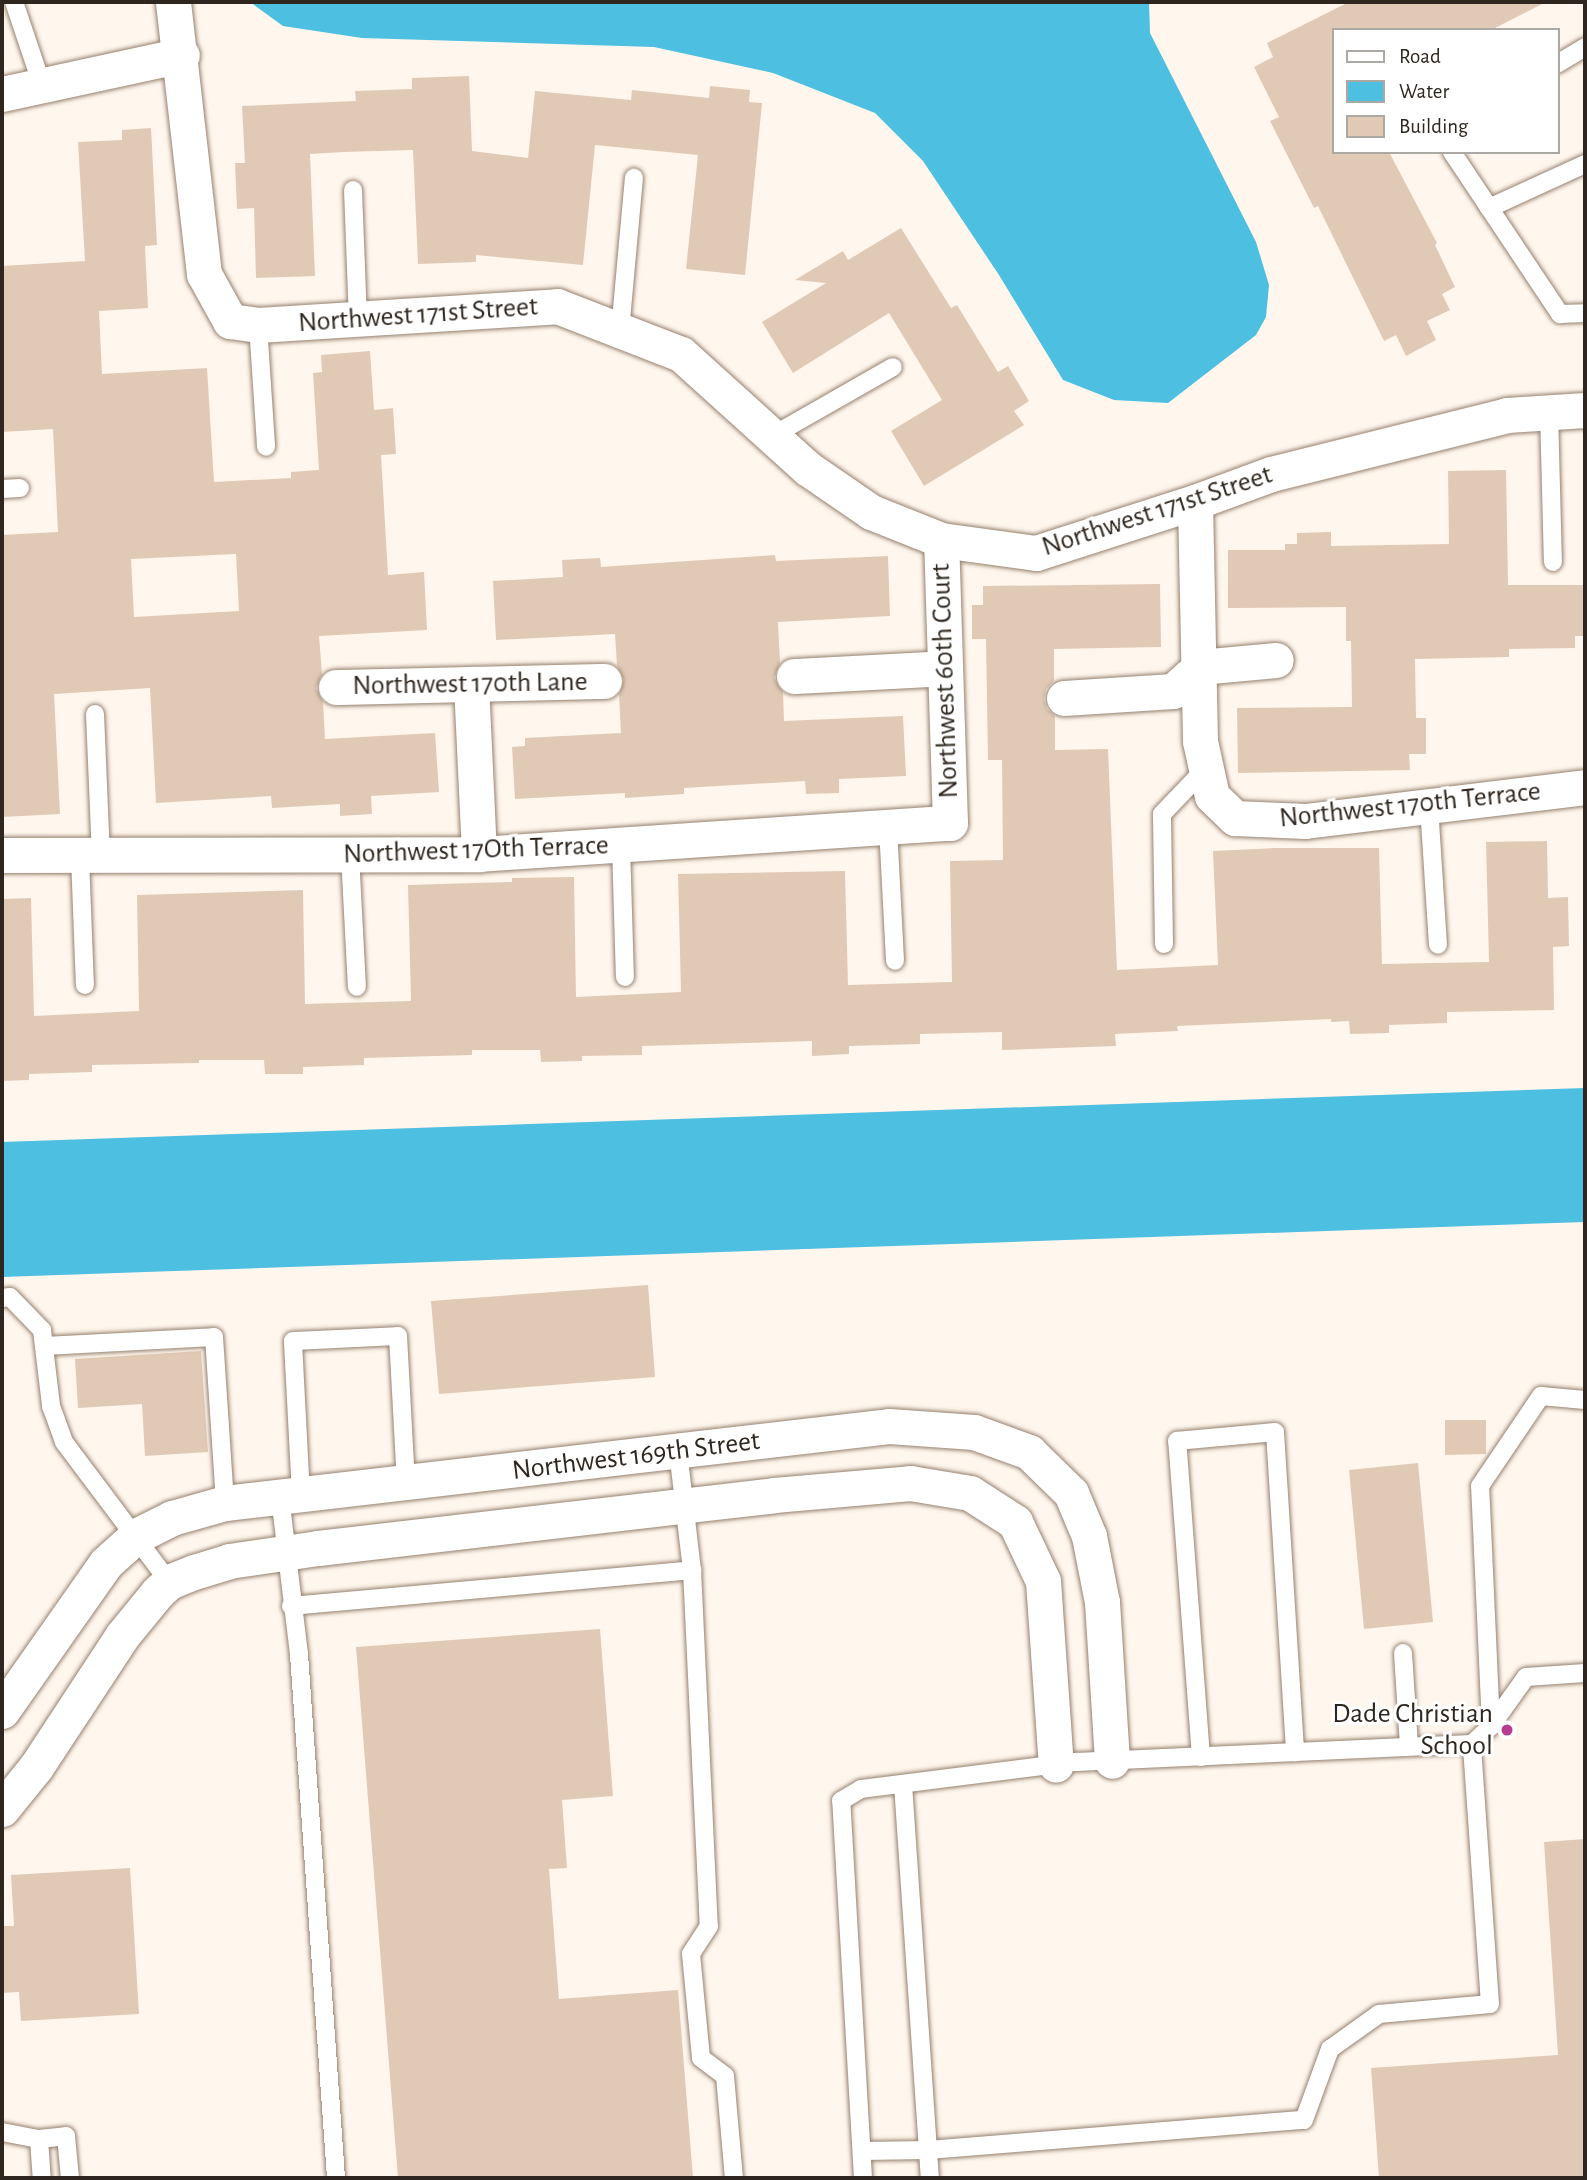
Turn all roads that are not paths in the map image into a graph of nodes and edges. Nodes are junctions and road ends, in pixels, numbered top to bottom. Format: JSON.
{"nodes":[{"id":1,"x":15,"y":2,"type":"edge"},
{"id":2,"x":173,"y":2,"type":"edge"},
{"id":3,"x":1585,"y":47,"type":"edge"},
{"id":4,"x":182,"y":55,"type":"junction"},
{"id":5,"x":1559,"y":63,"type":"edge"},
{"id":6,"x":42,"y":85,"type":"junction"},
{"id":7,"x":2,"y":94,"type":"edge"},
{"id":8,"x":1453,"y":154,"type":"edge"},
{"id":9,"x":1585,"y":164,"type":"edge"},
{"id":10,"x":634,"y":178,"type":"dead end"},
{"id":11,"x":353,"y":190,"type":"dead end"},
{"id":12,"x":1489,"y":208,"type":"junction"},
{"id":13,"x":1585,"y":313,"type":"edge"},
{"id":14,"x":358,"y":319,"type":"junction"},
{"id":15,"x":258,"y":325,"type":"junction"},
{"id":16,"x":620,"y":331,"type":"junction"},
{"id":17,"x":893,"y":367,"type":"dead end"},
{"id":18,"x":1585,"y":410,"type":"edge"},
{"id":19,"x":1549,"y":412,"type":"junction"},
{"id":20,"x":772,"y":436,"type":"junction"},
{"id":21,"x":266,"y":447,"type":"dead end"},
{"id":22,"x":20,"y":488,"type":"dead end"},
{"id":23,"x":2,"y":489,"type":"edge"},
{"id":24,"x":1195,"y":502,"type":"junction"},
{"id":25,"x":941,"y":540,"type":"junction"},
{"id":26,"x":1553,"y":562,"type":"dead end"},
{"id":27,"x":1276,"y":660,"type":"dead end"},
{"id":28,"x":1200,"y":667,"type":"junction"},
{"id":29,"x":945,"y":668,"type":"junction"},
{"id":30,"x":794,"y":676,"type":"dead end"},
{"id":31,"x":604,"y":681,"type":"dead end"},
{"id":32,"x":471,"y":684,"type":"junction"},
{"id":33,"x":336,"y":687,"type":"dead end"},
{"id":34,"x":1064,"y":698,"type":"dead end"},
{"id":35,"x":95,"y":714,"type":"dead end"},
{"id":36,"x":1206,"y":768,"type":"junction"},
{"id":37,"x":1585,"y":787,"type":"edge"},
{"id":38,"x":1429,"y":806,"type":"junction"},
{"id":39,"x":950,"y":823,"type":"joint"},
{"id":40,"x":888,"y":827,"type":"junction"},
{"id":41,"x":621,"y":845,"type":"junction"},
{"id":42,"x":479,"y":854,"type":"junction"},
{"id":43,"x":2,"y":855,"type":"edge"},
{"id":44,"x":350,"y":855,"type":"junction"},
{"id":45,"x":90,"y":857,"type":"junction"},
{"id":46,"x":1164,"y":944,"type":"dead end"},
{"id":47,"x":1438,"y":945,"type":"dead end"},
{"id":48,"x":895,"y":961,"type":"dead end"},
{"id":49,"x":625,"y":977,"type":"dead end"},
{"id":50,"x":85,"y":985,"type":"dead end"},
{"id":51,"x":357,"y":987,"type":"dead end"},
{"id":52,"x":2,"y":1298,"type":"edge"},
{"id":53,"x":44,"y":1346,"type":"junction"},
{"id":54,"x":1585,"y":1400,"type":"edge"},
{"id":55,"x":678,"y":1451,"type":"junction"},
{"id":56,"x":406,"y":1482,"type":"junction"},
{"id":57,"x":291,"y":1496,"type":"junction"},
{"id":58,"x":225,"y":1503,"type":"junction"},
{"id":59,"x":685,"y":1507,"type":"junction"},
{"id":60,"x":136,"y":1536,"type":"junction"},
{"id":61,"x":286,"y":1553,"type":"junction"},
{"id":62,"x":692,"y":1570,"type":"junction"},
{"id":63,"x":169,"y":1582,"type":"junction"},
{"id":64,"x":291,"y":1606,"type":"junction"},
{"id":65,"x":1403,"y":1653,"type":"dead end"},
{"id":66,"x":1585,"y":1673,"type":"edge"},
{"id":67,"x":2,"y":1712,"type":"edge"},
{"id":68,"x":1492,"y":1726,"type":"junction"},
{"id":69,"x":1472,"y":1744,"type":"junction"},
{"id":70,"x":1409,"y":1746,"type":"junction"},
{"id":71,"x":1295,"y":1752,"type":"junction"},
{"id":72,"x":1201,"y":1757,"type":"junction"},
{"id":73,"x":1112,"y":1761,"type":"junction"},
{"id":74,"x":1056,"y":1766,"type":"junction"},
{"id":75,"x":903,"y":1784,"type":"junction"},
{"id":76,"x":2,"y":1809,"type":"edge"},
{"id":77,"x":2,"y":2132,"type":"edge"},
{"id":78,"x":39,"y":2139,"type":"junction"},
{"id":79,"x":928,"y":2150,"type":"junction"},
{"id":80,"x":862,"y":2151,"type":"junction"},
{"id":81,"x":42,"y":2178,"type":"edge"},
{"id":82,"x":70,"y":2178,"type":"edge"},
{"id":83,"x":336,"y":2178,"type":"edge"},
{"id":84,"x":734,"y":2178,"type":"edge"},
{"id":85,"x":863,"y":2178,"type":"edge"},
{"id":86,"x":930,"y":2178,"type":"edge"}],
"edges":[{"from":1,"to":6,"type":"lane"},
{"from":2,"to":4,"type":"street"},
{"from":3,"to":5,"type":"lane"},
{"from":4,"to":6,"type":"street"},
{"from":4,"to":15,"type":"street","name":"Northwest 171st Street"},
{"from":6,"to":7,"type":"street"},
{"from":8,"to":12,"type":"lane"},
{"from":9,"to":12,"type":"lane"},
{"from":10,"to":16,"type":"lane"},
{"from":11,"to":14,"type":"lane"},
{"from":12,"to":13,"type":"lane"},
{"from":14,"to":15,"type":"street","name":"Northwest 171st Street"},
{"from":14,"to":16,"type":"street","name":"Northwest 171st Street"},
{"from":15,"to":21,"type":"lane"},
{"from":16,"to":20,"type":"street","name":"Northwest 171st Street"},
{"from":17,"to":20,"type":"lane"},
{"from":18,"to":19,"type":"street","name":"Northwest 171st Street"},
{"from":19,"to":24,"type":"street","name":"Northwest 171st Street"},
{"from":19,"to":26,"type":"lane"},
{"from":20,"to":25,"type":"street","name":"Northwest 171st Street"},
{"from":22,"to":23,"type":"lane"},
{"from":24,"to":25,"type":"street","name":"Northwest 171st Street"},
{"from":24,"to":28,"type":"street"},
{"from":25,"to":29,"type":"street","name":"Northwest 60th Court"},
{"from":27,"to":28,"type":"street"},
{"from":28,"to":34,"type":"street"},
{"from":28,"to":36,"type":"street"},
{"from":29,"to":30,"type":"street"},
{"from":29,"to":39,"type":"street","name":"Northwest 60th Court"},
{"from":31,"to":32,"type":"street","name":"Northwest 170th Lane"},
{"from":32,"to":33,"type":"street","name":"Northwest 170th Lane"},
{"from":32,"to":42,"type":"street"},
{"from":35,"to":45,"type":"lane"},
{"from":36,"to":38,"type":"street","name":"Northwest 170th Terrace"},
{"from":36,"to":46,"type":"lane"},
{"from":37,"to":38,"type":"street","name":"Northwest 170th Terrace"},
{"from":38,"to":47,"type":"lane"},
{"from":39,"to":40,"type":"street","name":"Northwest 17Oth Terrace"},
{"from":40,"to":41,"type":"street","name":"Northwest 17Oth Terrace"},
{"from":40,"to":48,"type":"lane"},
{"from":41,"to":42,"type":"street","name":"Northwest 17Oth Terrace"},
{"from":41,"to":49,"type":"lane"},
{"from":42,"to":44,"type":"street","name":"Northwest 17Oth Terrace"},
{"from":43,"to":45,"type":"street","name":"Northwest 17Oth Terrace"},
{"from":44,"to":45,"type":"street","name":"Northwest 17Oth Terrace"},
{"from":44,"to":51,"type":"lane"},
{"from":45,"to":50,"type":"lane"},
{"from":52,"to":53,"type":"lane"},
{"from":53,"to":58,"type":"lane"},
{"from":53,"to":60,"type":"lane"},
{"from":54,"to":68,"type":"lane"},
{"from":55,"to":56,"type":"street","name":"Northwest 169th Street"},
{"from":55,"to":59,"type":"lane"},
{"from":55,"to":73,"type":"street","name":"Northwest 169th Street"},
{"from":56,"to":57,"type":"street","name":"Northwest 169th Street"},
{"from":56,"to":57,"type":"lane"},
{"from":57,"to":58,"type":"street","name":"Northwest 169th Street"},
{"from":57,"to":61,"type":"lane"},
{"from":58,"to":60,"type":"street","name":"Northwest 169th Street"},
{"from":59,"to":61,"type":"street","name":"Northwest 169th Street"},
{"from":59,"to":62,"type":"lane"},
{"from":59,"to":74,"type":"street","name":"Northwest 169th Street"},
{"from":60,"to":63,"type":"lane"},
{"from":60,"to":67,"type":"street","name":"Northwest 169th Street"},
{"from":61,"to":63,"type":"street","name":"Northwest 169th Street"},
{"from":61,"to":64,"type":"lane"},
{"from":62,"to":64,"type":"lane"},
{"from":62,"to":84,"type":"lane"},
{"from":63,"to":76,"type":"street","name":"Northwest 169th Street"},
{"from":64,"to":83,"type":"lane"},
{"from":65,"to":70,"type":"lane"},
{"from":66,"to":68,"type":"lane"},
{"from":68,"to":69,"type":"lane"},
{"from":69,"to":70,"type":"lane"},
{"from":69,"to":79,"type":"lane"},
{"from":70,"to":71,"type":"lane"},
{"from":71,"to":72,"type":"lane"},
{"from":71,"to":72,"type":"lane"},
{"from":72,"to":73,"type":"lane"},
{"from":73,"to":74,"type":"lane"},
{"from":74,"to":75,"type":"lane"},
{"from":75,"to":79,"type":"lane"},
{"from":75,"to":80,"type":"lane"},
{"from":77,"to":78,"type":"lane"},
{"from":78,"to":81,"type":"lane"},
{"from":78,"to":82,"type":"lane"},
{"from":79,"to":80,"type":"lane"},
{"from":79,"to":86,"type":"lane"},
{"from":80,"to":85,"type":"lane"}]}
